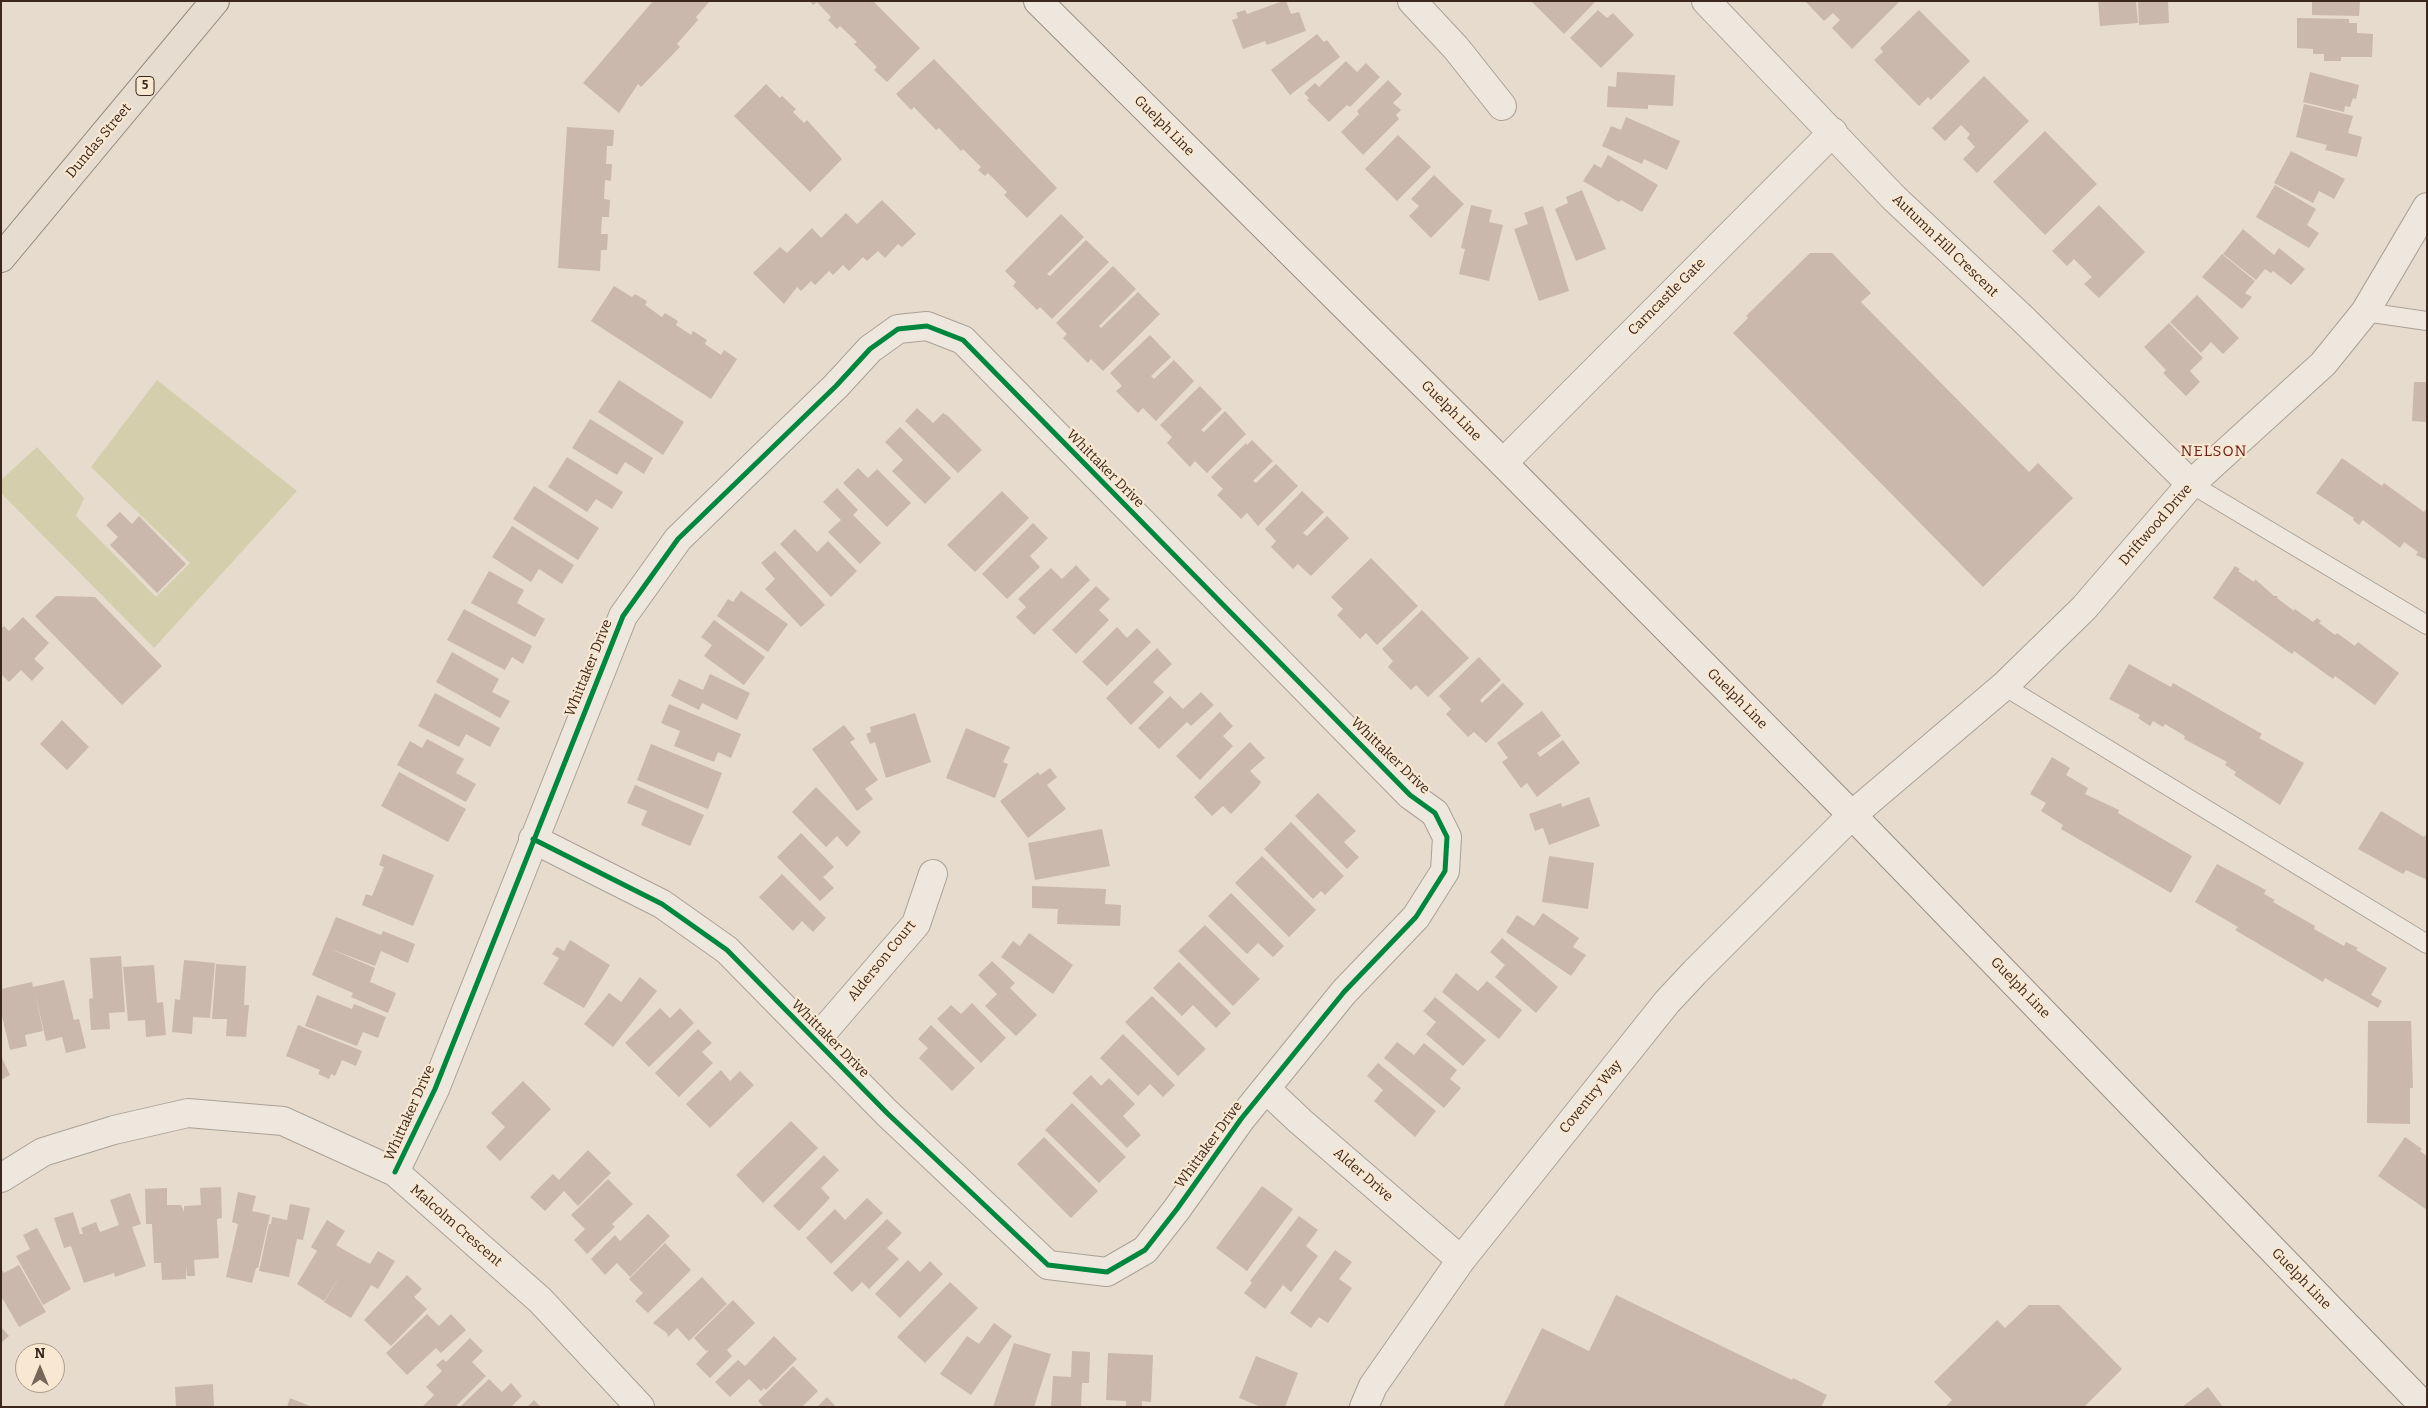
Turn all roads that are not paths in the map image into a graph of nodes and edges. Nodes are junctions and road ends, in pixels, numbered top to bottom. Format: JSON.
{"nodes":[{"id":1,"x":215,"y":1,"type":"edge"},
{"id":2,"x":1038,"y":1,"type":"edge"},
{"id":3,"x":1412,"y":1,"type":"edge"},
{"id":4,"x":1706,"y":1,"type":"edge"},
{"id":5,"x":1502,"y":106,"type":"dead end"},
{"id":6,"x":1833,"y":132,"type":"junction"},
{"id":7,"x":2427,"y":207,"type":"edge"},
{"id":8,"x":1,"y":258,"type":"edge"},
{"id":9,"x":2365,"y":312,"type":"junction"},
{"id":10,"x":2427,"y":321,"type":"edge"},
{"id":11,"x":1503,"y":463,"type":"junction"},
{"id":12,"x":2191,"y":484,"type":"junction"},
{"id":13,"x":2427,"y":624,"type":"edge"},
{"id":14,"x":2004,"y":686,"type":"junction"},
{"id":15,"x":1852,"y":815,"type":"junction"},
{"id":16,"x":533,"y":839,"type":"junction"},
{"id":17,"x":933,"y":874,"type":"dead end"},
{"id":18,"x":2427,"y":944,"type":"edge"},
{"id":19,"x":816,"y":1040,"type":"junction"},
{"id":20,"x":1266,"y":1088,"type":"junction"},
{"id":21,"x":395,"y":1172,"type":"junction"},
{"id":22,"x":1,"y":1178,"type":"edge"},
{"id":23,"x":1461,"y":1260,"type":"junction"},
{"id":24,"x":640,"y":1407,"type":"edge"},
{"id":25,"x":1364,"y":1407,"type":"edge"},
{"id":26,"x":2425,"y":1407,"type":"edge"}],
"edges":[{"from":1,"to":8,"type":"main road","name":"Dundas Street","number":"5"},
{"from":2,"to":11,"type":"street","name":"Guelph Line"},
{"from":3,"to":5,"type":"street"},
{"from":4,"to":6,"type":"street","name":"Autumn Hill Crescent"},
{"from":6,"to":11,"type":"street","name":"Carncastle Gate"},
{"from":6,"to":12,"type":"street","name":"Autumn Hill Crescent"},
{"from":7,"to":9,"type":"street","name":"Driftwood Drive"},
{"from":9,"to":10,"type":"lane"},
{"from":9,"to":12,"type":"street","name":"Driftwood Drive"},
{"from":11,"to":15,"type":"street","name":"Guelph Line"},
{"from":12,"to":13,"type":"lane"},
{"from":12,"to":14,"type":"street","name":"Driftwood Drive"},
{"from":14,"to":15,"type":"street","name":"Driftwood Drive"},
{"from":14,"to":18,"type":"lane"},
{"from":15,"to":23,"type":"street","name":"Coventry Way"},
{"from":15,"to":26,"type":"street","name":"Guelph Line"},
{"from":16,"to":19,"type":"street","name":"Whittaker Drive"},
{"from":16,"to":20,"type":"street","name":"Whittaker Drive"},
{"from":16,"to":21,"type":"street","name":"Whittaker Drive"},
{"from":17,"to":19,"type":"street","name":"Alderson Court"},
{"from":19,"to":20,"type":"street","name":"Whittaker Drive"},
{"from":20,"to":23,"type":"street","name":"Alder Drive"},
{"from":21,"to":22,"type":"street","name":"Malcolm Crescent"},
{"from":21,"to":24,"type":"street","name":"Malcolm Crescent"},
{"from":23,"to":25,"type":"street","name":"Coventry Way"}]}
